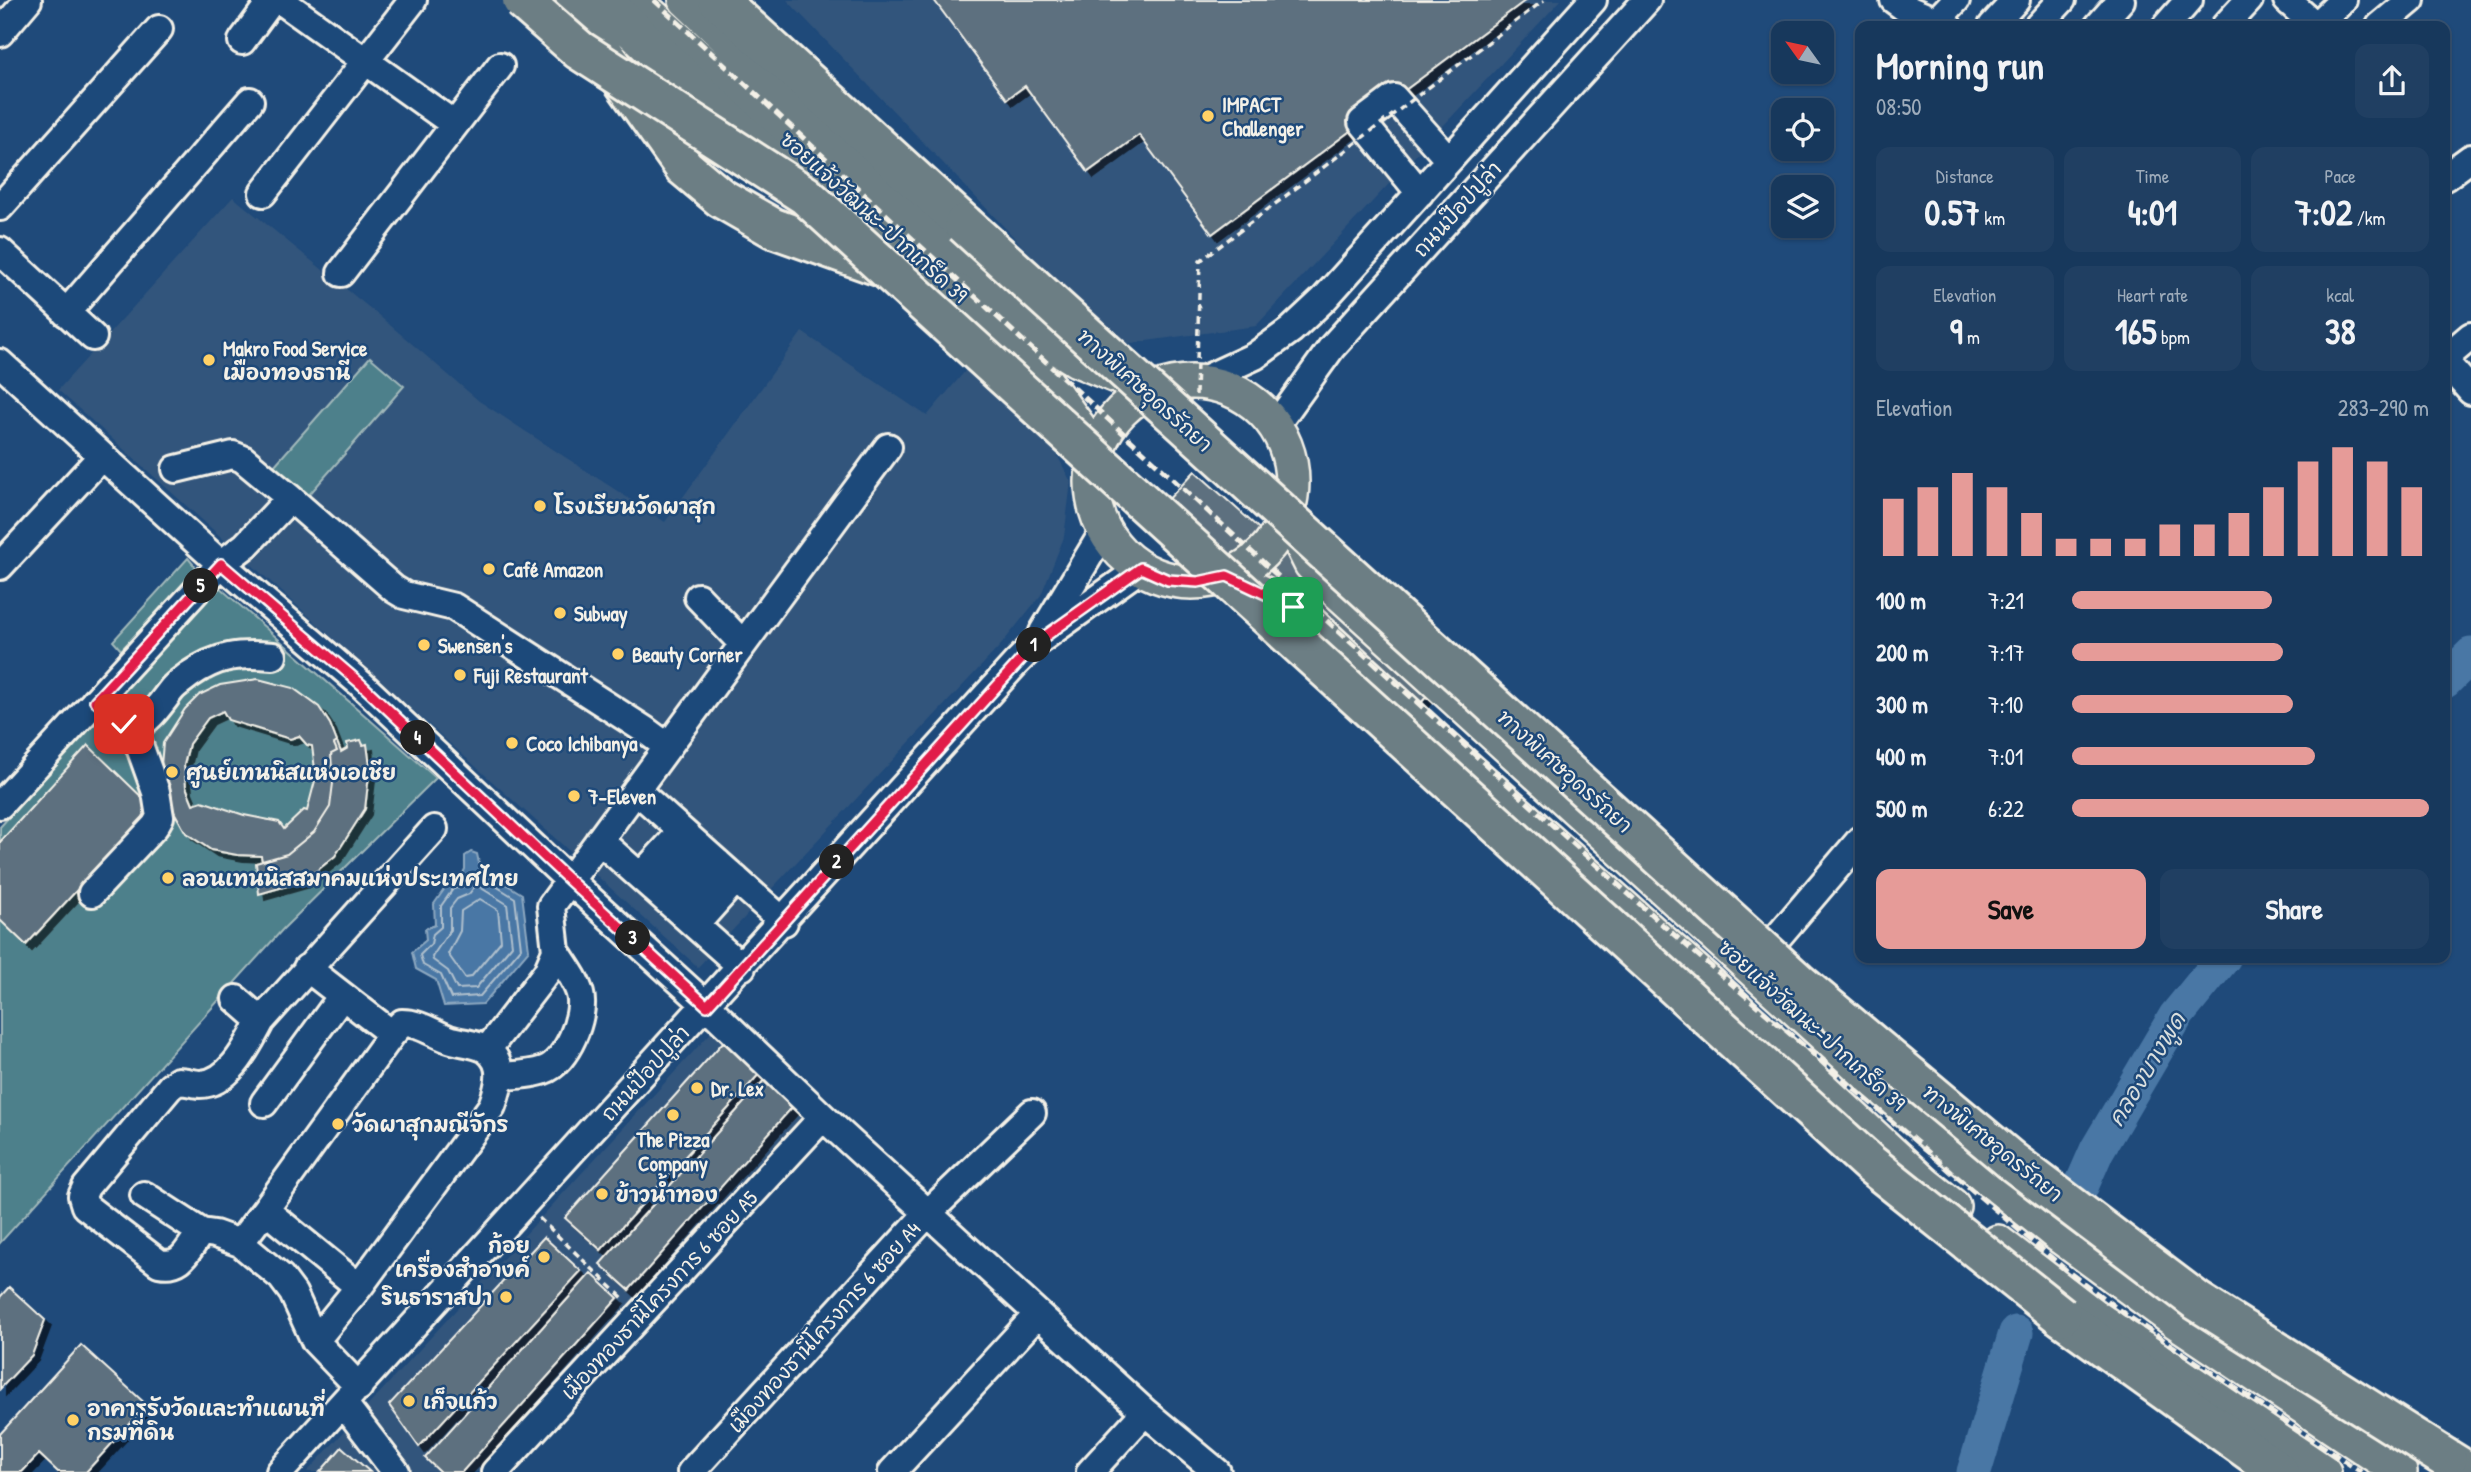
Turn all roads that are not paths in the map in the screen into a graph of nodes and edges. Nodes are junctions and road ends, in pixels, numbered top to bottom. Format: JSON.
{"nodes":[{"id":1,"x":28,"y":0,"type":"edge"},
{"id":2,"x":272,"y":0,"type":"edge"},
{"id":3,"x":281,"y":0,"type":"edge"},
{"id":4,"x":413,"y":0,"type":"edge"},
{"id":5,"x":522,"y":0,"type":"edge"},
{"id":6,"x":635,"y":0,"type":"edge"},
{"id":7,"x":686,"y":0,"type":"edge"},
{"id":8,"x":718,"y":0,"type":"edge"},
{"id":9,"x":742,"y":0,"type":"edge"},
{"id":10,"x":1593,"y":0,"type":"edge"},
{"id":11,"x":1647,"y":0,"type":"edge"},
{"id":12,"x":1894,"y":0,"type":"edge"},
{"id":13,"x":1956,"y":0,"type":"edge"},
{"id":14,"x":2016,"y":0,"type":"edge"},
{"id":15,"x":2062,"y":0,"type":"edge"},
{"id":16,"x":2121,"y":0,"type":"edge"},
{"id":17,"x":2189,"y":0,"type":"edge"},
{"id":18,"x":2249,"y":0,"type":"edge"},
{"id":19,"x":2343,"y":0,"type":"edge"},
{"id":20,"x":2410,"y":0,"type":"edge"},
{"id":21,"x":581,"y":8,"type":"edge"},
{"id":22,"x":2299,"y":14,"type":"edge"},
{"id":23,"x":1935,"y":21,"type":"edge"},
{"id":24,"x":1944,"y":21,"type":"edge"},
{"id":25,"x":1997,"y":21,"type":"edge"},
{"id":26,"x":2043,"y":21,"type":"edge"},
{"id":27,"x":2102,"y":21,"type":"edge"},
{"id":28,"x":2170,"y":21,"type":"edge"},
{"id":29,"x":2230,"y":21,"type":"edge"},
{"id":30,"x":2386,"y":21,"type":"edge"},
{"id":31,"x":159,"y":29,"type":"dead end"},
{"id":32,"x":0,"y":33,"type":"edge"},
{"id":33,"x":242,"y":41,"type":"dead end"},
{"id":34,"x":781,"y":57,"type":"junction"},
{"id":35,"x":366,"y":59,"type":"junction"},
{"id":36,"x":500,"y":66,"type":"dead end"},
{"id":37,"x":250,"y":101,"type":"dead end"},
{"id":38,"x":454,"y":124,"type":"junction"},
{"id":39,"x":2471,"y":158,"type":"edge"},
{"id":40,"x":1449,"y":160,"type":"junction"},
{"id":41,"x":2450,"y":173,"type":"edge"},
{"id":42,"x":263,"y":193,"type":"dead end"},
{"id":43,"x":1420,"y":193,"type":"junction"},
{"id":44,"x":805,"y":195,"type":"junction"},
{"id":45,"x":0,"y":207,"type":"edge"},
{"id":46,"x":0,"y":251,"type":"edge"},
{"id":47,"x":341,"y":273,"type":"dead end"},
{"id":48,"x":960,"y":295,"type":"junction"},
{"id":49,"x":66,"y":313,"type":"junction"},
{"id":50,"x":2471,"y":336,"type":"edge"},
{"id":51,"x":93,"y":337,"type":"dead end"},
{"id":52,"x":2450,"y":355,"type":"edge"},
{"id":53,"x":0,"y":363,"type":"edge"},
{"id":54,"x":2450,"y":366,"type":"edge"},
{"id":55,"x":1150,"y":390,"type":"junction"},
{"id":56,"x":2471,"y":391,"type":"edge"},
{"id":57,"x":1198,"y":393,"type":"junction"},
{"id":58,"x":1276,"y":425,"type":"junction"},
{"id":59,"x":888,"y":447,"type":"dead end"},
{"id":60,"x":1096,"y":451,"type":"junction"},
{"id":61,"x":102,"y":456,"type":"junction"},
{"id":62,"x":177,"y":469,"type":"dead end"},
{"id":63,"x":290,"y":498,"type":"junction"},
{"id":64,"x":1288,"y":511,"type":"junction"},
{"id":65,"x":1104,"y":531,"type":"junction"},
{"id":66,"x":221,"y":564,"type":"junction"},
{"id":67,"x":0,"y":566,"type":"edge"},
{"id":68,"x":1141,"y":568,"type":"junction"},
{"id":69,"x":1227,"y":576,"type":"junction"},
{"id":70,"x":698,"y":597,"type":"dead end"},
{"id":71,"x":1037,"y":642,"type":"junction"},
{"id":72,"x":743,"y":644,"type":"junction"},
{"id":73,"x":273,"y":656,"type":"dead end"},
{"id":74,"x":95,"y":701,"type":"junction"},
{"id":75,"x":132,"y":728,"type":"junction"},
{"id":76,"x":668,"y":747,"type":"junction"},
{"id":77,"x":636,"y":790,"type":"junction"},
{"id":78,"x":0,"y":805,"type":"edge"},
{"id":79,"x":434,"y":830,"type":"dead end"},
{"id":80,"x":599,"y":840,"type":"junction"},
{"id":81,"x":1855,"y":846,"type":"edge"},
{"id":82,"x":709,"y":855,"type":"junction"},
{"id":83,"x":570,"y":881,"type":"junction"},
{"id":84,"x":92,"y":894,"type":"dead end"},
{"id":85,"x":668,"y":901,"type":"junction"},
{"id":86,"x":784,"y":922,"type":"junction"},
{"id":87,"x":556,"y":951,"type":"junction"},
{"id":88,"x":1765,"y":952,"type":"junction"},
{"id":89,"x":742,"y":967,"type":"junction"},
{"id":90,"x":307,"y":968,"type":"junction"},
{"id":91,"x":342,"y":996,"type":"junction"},
{"id":92,"x":236,"y":999,"type":"dead end"},
{"id":93,"x":707,"y":1006,"type":"junction"},
{"id":94,"x":261,"y":1021,"type":"junction"},
{"id":95,"x":392,"y":1034,"type":"junction"},
{"id":96,"x":486,"y":1050,"type":"junction"},
{"id":97,"x":500,"y":1076,"type":"junction"},
{"id":98,"x":264,"y":1103,"type":"dead end"},
{"id":99,"x":1032,"y":1113,"type":"dead end"},
{"id":100,"x":823,"y":1117,"type":"junction"},
{"id":101,"x":144,"y":1195,"type":"dead end"},
{"id":102,"x":265,"y":1210,"type":"junction"},
{"id":103,"x":928,"y":1213,"type":"junction"},
{"id":104,"x":201,"y":1232,"type":"junction"},
{"id":105,"x":240,"y":1243,"type":"junction"},
{"id":106,"x":359,"y":1287,"type":"junction"},
{"id":107,"x":1038,"y":1314,"type":"junction"},
{"id":108,"x":315,"y":1341,"type":"junction"},
{"id":109,"x":352,"y":1395,"type":"junction"},
{"id":110,"x":1145,"y":1412,"type":"junction"},
{"id":111,"x":1209,"y":1470,"type":"edge"},
{"id":112,"x":281,"y":1472,"type":"edge"},
{"id":113,"x":396,"y":1472,"type":"edge"},
{"id":114,"x":495,"y":1472,"type":"edge"},
{"id":115,"x":691,"y":1472,"type":"edge"},
{"id":116,"x":892,"y":1472,"type":"edge"},
{"id":117,"x":1090,"y":1472,"type":"edge"},
{"id":118,"x":2279,"y":1472,"type":"edge"},
{"id":119,"x":2324,"y":1472,"type":"edge"},
{"id":120,"x":2400,"y":1472,"type":"edge"},
{"id":121,"x":2468,"y":1472,"type":"edge"}],
"edges":[{"from":1,"to":32,"type":"street"},
{"from":2,"to":33,"type":"street"},
{"from":3,"to":35,"type":"street"},
{"from":4,"to":35,"type":"street"},
{"from":5,"to":44,"type":"highway","bridge":true},
{"from":6,"to":48,"type":"main road","name":"ซอยแจ้งวัฒนะ-ปากเกร็ด 39"},
{"from":7,"to":55,"type":"main road","name":"ซอยแจ้งวัฒนะ-ปากเกร็ด 39"},
{"from":8,"to":34,"type":"highway","name":"ทางพิเศษอุดรรัถยา"},
{"from":9,"to":34,"type":"highway"},
{"from":10,"to":40,"type":"street","name":"ถนนป๊อปปูล่า"},
{"from":11,"to":58,"type":"street","name":"ถนนป๊อปปูล่า"},
{"from":12,"to":23,"type":"street"},
{"from":13,"to":24,"type":"street"},
{"from":14,"to":25,"type":"street"},
{"from":15,"to":26,"type":"street"},
{"from":16,"to":27,"type":"street"},
{"from":17,"to":28,"type":"street"},
{"from":18,"to":29,"type":"street"},
{"from":19,"to":22,"type":"street"},
{"from":20,"to":30,"type":"street"},
{"from":21,"to":44,"type":"highway","bridge":true},
{"from":21,"to":48,"type":"highway"},
{"from":31,"to":45,"type":"street"},
{"from":34,"to":88,"type":"highway","name":"ทางพิเศษอุดรรัถยา","bridge":true},
{"from":35,"to":38,"type":"street"},
{"from":35,"to":42,"type":"street"},
{"from":36,"to":38,"type":"street"},
{"from":37,"to":49,"type":"street"},
{"from":38,"to":47,"type":"street"},
{"from":39,"to":41,"type":"street"},
{"from":40,"to":43,"type":"street","name":"ถนนป๊อปปูล่า"},
{"from":40,"to":43,"type":"street"},
{"from":43,"to":57,"type":"street","name":"ถนนป๊อปปูล่า"},
{"from":44,"to":118,"type":"highway","bridge":true},
{"from":46,"to":49,"type":"street"},
{"from":48,"to":60,"type":"main road","name":"ซอยแจ้งวัฒนะ-ปากเกร็ด 39"},
{"from":49,"to":51,"type":"street"},
{"from":50,"to":52,"type":"street"},
{"from":53,"to":61,"type":"street"},
{"from":54,"to":56,"type":"street"},
{"from":55,"to":57,"type":"main road","name":"ซอยแจ้งวัฒนะ-ปากเกร็ด 39"},
{"from":55,"to":60,"type":"main road","name":"ซอยแจ้งวัฒนะ-ปากเกร็ด 39"},
{"from":57,"to":58,"type":"main road","name":"ซอยแจ้งวัฒนะ-ปากเกร็ด 39"},
{"from":58,"to":64,"type":"main road","name":"ซอยแจ้งวัฒนะ-ปากเกร็ด 39"},
{"from":59,"to":72,"type":"street"},
{"from":60,"to":65,"type":"main road","name":"ซอยแจ้งวัฒนะ-ปากเกร็ด 39"},
{"from":61,"to":66,"type":"street"},
{"from":61,"to":67,"type":"street"},
{"from":62,"to":63,"type":"street"},
{"from":63,"to":66,"type":"street"},
{"from":63,"to":76,"type":"street"},
{"from":64,"to":69,"type":"main road","name":"ซอยแจ้งวัฒนะ-ปากเกร็ด 39"},
{"from":64,"to":120,"type":"main road","name":"ซอยแจ้งวัฒนะ-ปากเกร็ด 39"},
{"from":65,"to":68,"type":"main road","name":"ซอยแจ้งวัฒนะ-ปากเกร็ด 39"},
{"from":65,"to":71,"type":"street"},
{"from":66,"to":74,"type":"street"},
{"from":66,"to":83,"type":"street"},
{"from":68,"to":69,"type":"main road","name":"ซอยแจ้งวัฒนะ-ปากเกร็ด 39"},
{"from":68,"to":71,"type":"street"},
{"from":69,"to":119,"type":"main road","name":"ซอยแจ้งวัฒนะ-ปากเกร็ด 39"},
{"from":70,"to":72,"type":"street"},
{"from":71,"to":86,"type":"street","name":"ถนนป๊อปปูล่า"},
{"from":72,"to":76,"type":"street"},
{"from":73,"to":75,"type":"street"},
{"from":74,"to":75,"type":"street"},
{"from":74,"to":78,"type":"street"},
{"from":75,"to":84,"type":"street"},
{"from":76,"to":77,"type":"street"},
{"from":77,"to":80,"type":"street"},
{"from":77,"to":82,"type":"street"},
{"from":79,"to":90,"type":"street"},
{"from":80,"to":83,"type":"street"},
{"from":80,"to":85,"type":"street"},
{"from":81,"to":88,"type":"street"},
{"from":82,"to":85,"type":"street"},
{"from":82,"to":85,"type":"street"},
{"from":82,"to":86,"type":"street"},
{"from":83,"to":87,"type":"street"},
{"from":83,"to":93,"type":"street"},
{"from":85,"to":89,"type":"street"},
{"from":86,"to":89,"type":"street","name":"ถนนป๊อปปูล่า"},
{"from":87,"to":96,"type":"street"},
{"from":87,"to":97,"type":"street"},
{"from":88,"to":121,"type":"highway","name":"ทางพิเศษอุดรรัถยา","bridge":true},
{"from":89,"to":93,"type":"street","name":"ถนนป๊อปปูล่า"},
{"from":90,"to":91,"type":"street"},
{"from":90,"to":94,"type":"street"},
{"from":91,"to":95,"type":"street"},
{"from":91,"to":98,"type":"street"},
{"from":92,"to":94,"type":"street"},
{"from":93,"to":100,"type":"street"},
{"from":93,"to":109,"type":"street","name":"ถนนป๊อปปูล่า"},
{"from":94,"to":104,"type":"street"},
{"from":95,"to":96,"type":"street"},
{"from":95,"to":102,"type":"street"},
{"from":96,"to":97,"type":"street"},
{"from":97,"to":106,"type":"street"},
{"from":99,"to":103,"type":"street","name":"เมืองทองธานีโครงการ 6 ซอย A4"},
{"from":100,"to":103,"type":"street"},
{"from":100,"to":114,"type":"street","name":"เมืองทองธานีโครงการ 6 ซอย A5"},
{"from":101,"to":104,"type":"street"},
{"from":102,"to":105,"type":"street"},
{"from":102,"to":106,"type":"street"},
{"from":103,"to":107,"type":"street"},
{"from":103,"to":115,"type":"street","name":"เมืองทองธานีโครงการ 6 ซอย A4"},
{"from":104,"to":105,"type":"street"},
{"from":105,"to":108,"type":"street"},
{"from":106,"to":108,"type":"street"},
{"from":107,"to":110,"type":"street"},
{"from":107,"to":116,"type":"street"},
{"from":108,"to":109,"type":"street"},
{"from":109,"to":112,"type":"street","name":"ถนนป๊อปปูล่า"},
{"from":109,"to":113,"type":"street"},
{"from":110,"to":111,"type":"street"},
{"from":110,"to":117,"type":"street"}]}
